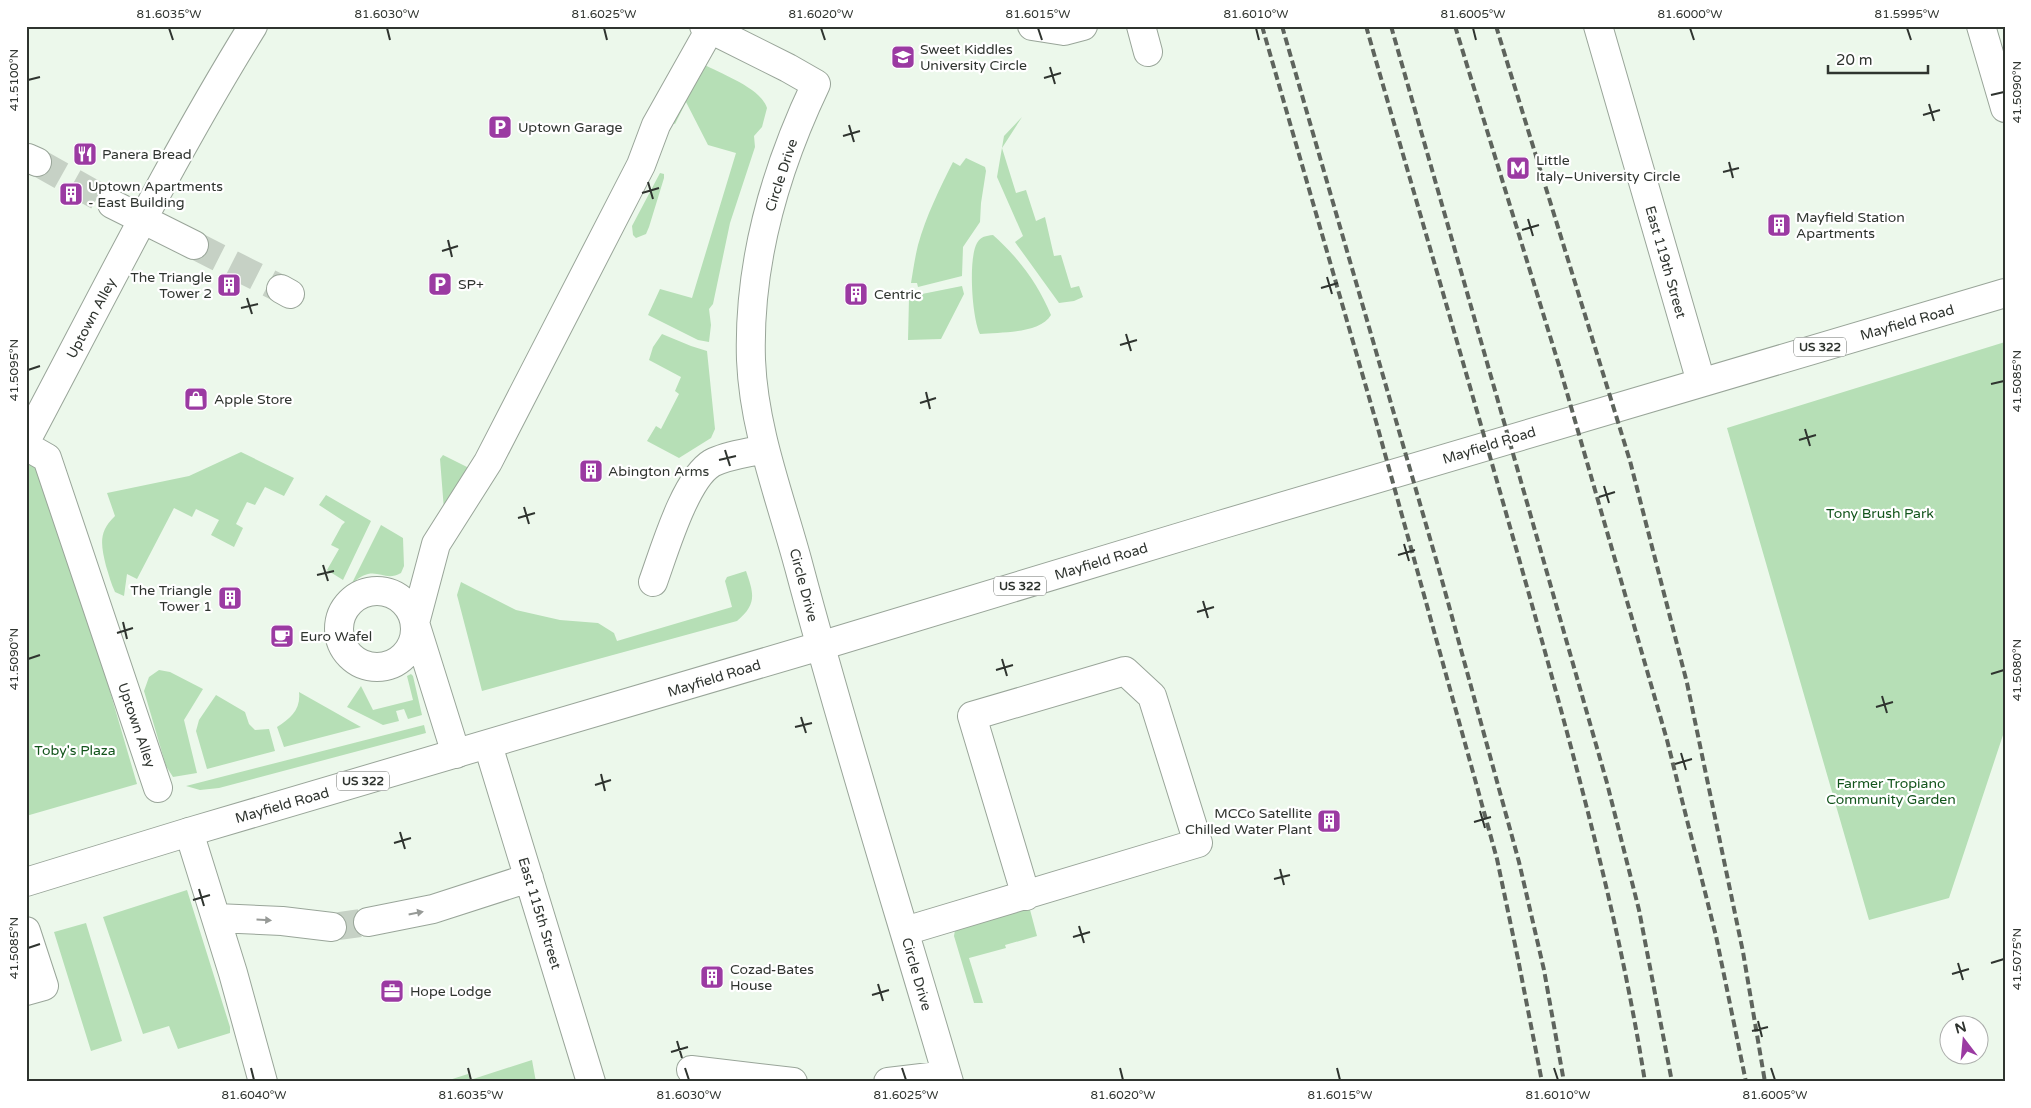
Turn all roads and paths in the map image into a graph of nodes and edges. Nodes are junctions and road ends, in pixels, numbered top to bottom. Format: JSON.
{"nodes":[{"id":1,"x":253,"y":26,"type":"edge"},
{"id":2,"x":1032,"y":26,"type":"edge"},
{"id":3,"x":1083,"y":26,"type":"edge"},
{"id":4,"x":1141,"y":26,"type":"edge"},
{"id":5,"x":1598,"y":26,"type":"edge"},
{"id":6,"x":1981,"y":26,"type":"edge"},
{"id":7,"x":707,"y":28,"type":"edge"},
{"id":8,"x":1148,"y":52,"type":"dead end"},
{"id":9,"x":2005,"y":108,"type":"edge"},
{"id":10,"x":112,"y":204,"type":"tunnel mouth"},
{"id":11,"x":144,"y":219,"type":"junction"},
{"id":12,"x":194,"y":245,"type":"tunnel mouth"},
{"id":13,"x":2005,"y":293,"type":"edge"},
{"id":14,"x":1701,"y":382,"type":"junction"},
{"id":15,"x":26,"y":441,"type":"edge"},
{"id":16,"x":26,"y":446,"type":"edge"},
{"id":17,"x":764,"y":448,"type":"junction"},
{"id":18,"x":653,"y":582,"type":"dead end"},
{"id":19,"x":820,"y":646,"type":"junction"},
{"id":20,"x":488,"y":745,"type":"junction"},
{"id":21,"x":456,"y":754,"type":"junction"},
{"id":22,"x":158,"y":788,"type":"dead end"},
{"id":23,"x":189,"y":832,"type":"junction"},
{"id":24,"x":529,"y":878,"type":"junction"},
{"id":25,"x":26,"y":882,"type":"edge"},
{"id":26,"x":1026,"y":896,"type":"junction"},
{"id":27,"x":216,"y":918,"type":"junction"},
{"id":28,"x":368,"y":922,"type":"tunnel mouth"},
{"id":29,"x":332,"y":927,"type":"tunnel mouth"},
{"id":30,"x":26,"y":931,"type":"edge"},
{"id":31,"x":905,"y":931,"type":"junction"},
{"id":32,"x":35,"y":989,"type":"edge"},
{"id":33,"x":691,"y":1070,"type":"dead end"},
{"id":34,"x":948,"y":1078,"type":"edge"},
{"id":35,"x":264,"y":1082,"type":"edge"},
{"id":36,"x":591,"y":1082,"type":"edge"},
{"id":37,"x":793,"y":1082,"type":"edge"},
{"id":38,"x":888,"y":1082,"type":"edge"}],
"edges":[{"from":1,"to":11,"type":"street","name":"Uptown Alley"},
{"from":2,"to":3,"type":"street"},
{"from":4,"to":8,"type":"street"},
{"from":5,"to":14,"type":"street","name":"East 119th Street"},
{"from":6,"to":9,"type":"street"},
{"from":7,"to":17,"type":"street","name":"Circle Drive"},
{"from":7,"to":21,"type":"street"},
{"from":10,"to":11,"type":"street"},
{"from":11,"to":12,"type":"street"},
{"from":11,"to":15,"type":"street","name":"Uptown Alley"},
{"from":13,"to":14,"type":"street","name":"Mayfield Road","number":"US 322"},
{"from":14,"to":19,"type":"street","name":"Mayfield Road","number":"US 322"},
{"from":16,"to":22,"type":"street","name":"Uptown Alley"},
{"from":17,"to":18,"type":"street"},
{"from":17,"to":19,"type":"street","name":"Circle Drive"},
{"from":19,"to":20,"type":"street","name":"Mayfield Road","number":"US 322"},
{"from":19,"to":31,"type":"street","name":"Circle Drive"},
{"from":20,"to":21,"type":"street","name":"Mayfield Road","number":"US 322"},
{"from":20,"to":24,"type":"street","name":"East 115th Street"},
{"from":21,"to":23,"type":"street","name":"Mayfield Road","number":"US 322"},
{"from":23,"to":25,"type":"street","name":"Mayfield Road","number":"US 322"},
{"from":23,"to":27,"type":"street"},
{"from":28,"to":24,"type":"street","one_way":true},
{"from":24,"to":36,"type":"street","name":"East 115th Street"},
{"from":26,"to":26,"type":"street"},
{"from":26,"to":31,"type":"street"},
{"from":27,"to":29,"type":"street","one_way":true},
{"from":27,"to":35,"type":"street"},
{"from":30,"to":32,"type":"street"},
{"from":31,"to":34,"type":"street","name":"Circle Drive"},
{"from":33,"to":37,"type":"street"},
{"from":34,"to":38,"type":"street"}]}
